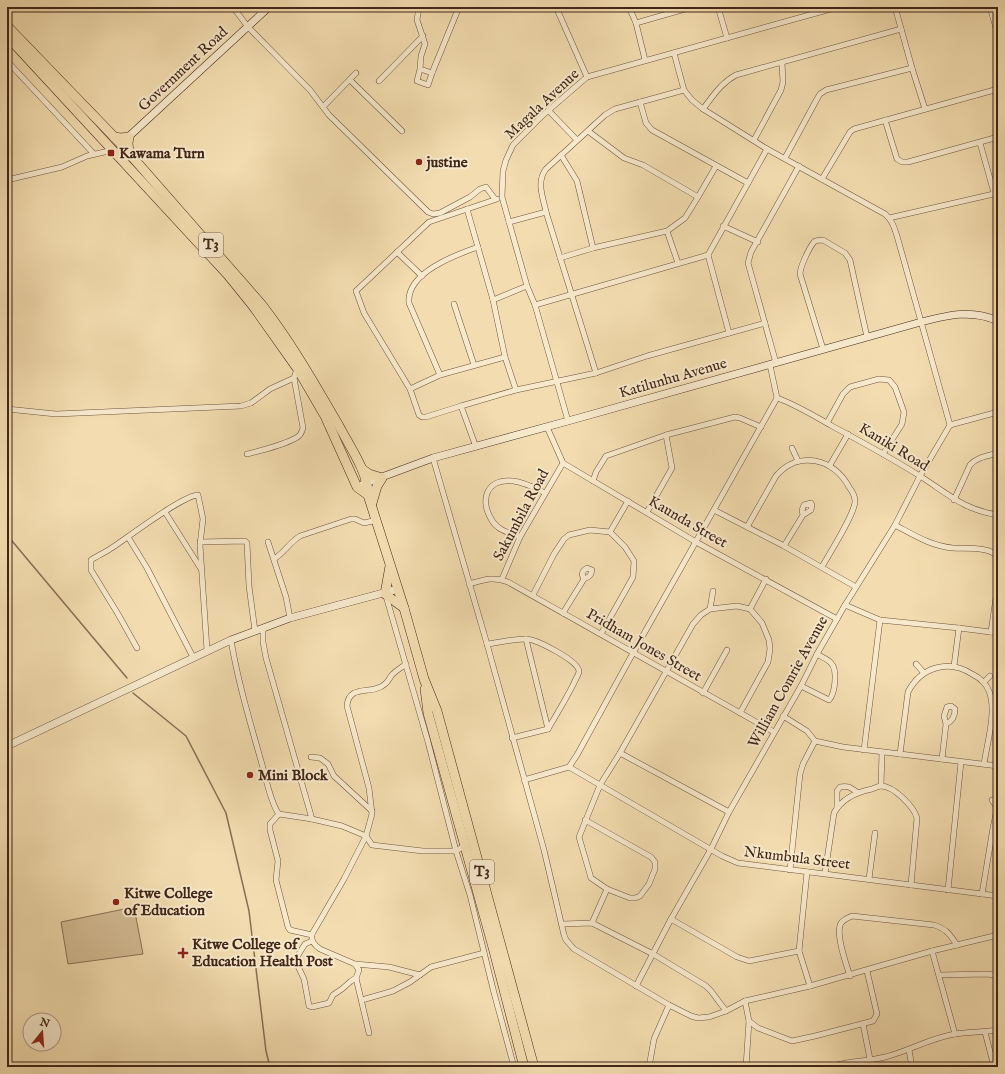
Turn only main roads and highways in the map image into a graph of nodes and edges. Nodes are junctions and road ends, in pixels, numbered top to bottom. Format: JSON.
{"nodes":[{"id":1,"x":269,"y":7,"type":"edge"},
{"id":2,"x":7,"y":26,"type":"edge"},
{"id":3,"x":7,"y":36,"type":"edge"},
{"id":4,"x":114,"y":137,"type":"junction"},
{"id":5,"x":129,"y":137,"type":"junction"},
{"id":6,"x":121,"y":144,"type":"junction"},
{"id":7,"x":113,"y":150,"type":"junction"},
{"id":8,"x":129,"y":153,"type":"junction"},
{"id":9,"x":998,"y":321,"type":"edge"},
{"id":10,"x":361,"y":468,"type":"junction"},
{"id":11,"x":382,"y":478,"type":"junction"},
{"id":12,"x":368,"y":483,"type":"junction"},
{"id":13,"x":358,"y":487,"type":"junction"},
{"id":14,"x":370,"y":499,"type":"junction"},
{"id":15,"x":390,"y":563,"type":"junction"},
{"id":16,"x":398,"y":589,"type":"junction"},
{"id":17,"x":385,"y":594,"type":"junction"},
{"id":18,"x":404,"y":608,"type":"junction"},
{"id":19,"x":424,"y":680,"type":"junction"},
{"id":20,"x":7,"y":746,"type":"edge"},
{"id":21,"x":524,"y":1067,"type":"edge"},
{"id":22,"x":534,"y":1067,"type":"edge"}],
"edges":[{"from":1,"to":5,"type":"main road","name":"Government Road"},
{"from":2,"to":4,"type":"highway","number":"T3"},
{"from":3,"to":7,"type":"highway","number":"T3"},
{"from":4,"to":5,"type":"highway"},
{"from":4,"to":6,"type":"highway","number":"T3"},
{"from":5,"to":6,"type":"main road","name":"Government Road"},
{"from":5,"to":8,"type":"highway"},
{"from":6,"to":7,"type":"main road","name":"Government Road"},
{"from":6,"to":8,"type":"highway","number":"T3"},
{"from":7,"to":13,"type":"highway","number":"T3"},
{"from":8,"to":10,"type":"highway","number":"T3"},
{"from":9,"to":11,"type":"main road","name":"Katilunhu Avenue"},
{"from":10,"to":11,"type":"highway"},
{"from":10,"to":12,"type":"highway","number":"T3"},
{"from":11,"to":12,"type":"main road","name":"Katilunhu Avenue"},
{"from":11,"to":14,"type":"highway"},
{"from":12,"to":13,"type":"main road","name":"Katilunhu Avenue"},
{"from":12,"to":14,"type":"highway","number":"T3"},
{"from":13,"to":14,"type":"highway","number":"T3"},
{"from":14,"to":15,"type":"highway","number":"T3"},
{"from":15,"to":16,"type":"highway","number":"T3"},
{"from":15,"to":17,"type":"highway"},
{"from":16,"to":17,"type":"main road"},
{"from":16,"to":18,"type":"highway","number":"T3"},
{"from":17,"to":18,"type":"highway"},
{"from":17,"to":20,"type":"main road"},
{"from":18,"to":19,"type":"highway","number":"T3"},
{"from":19,"to":21,"type":"highway","number":"T3"},
{"from":19,"to":22,"type":"highway","number":"T3"}]}
